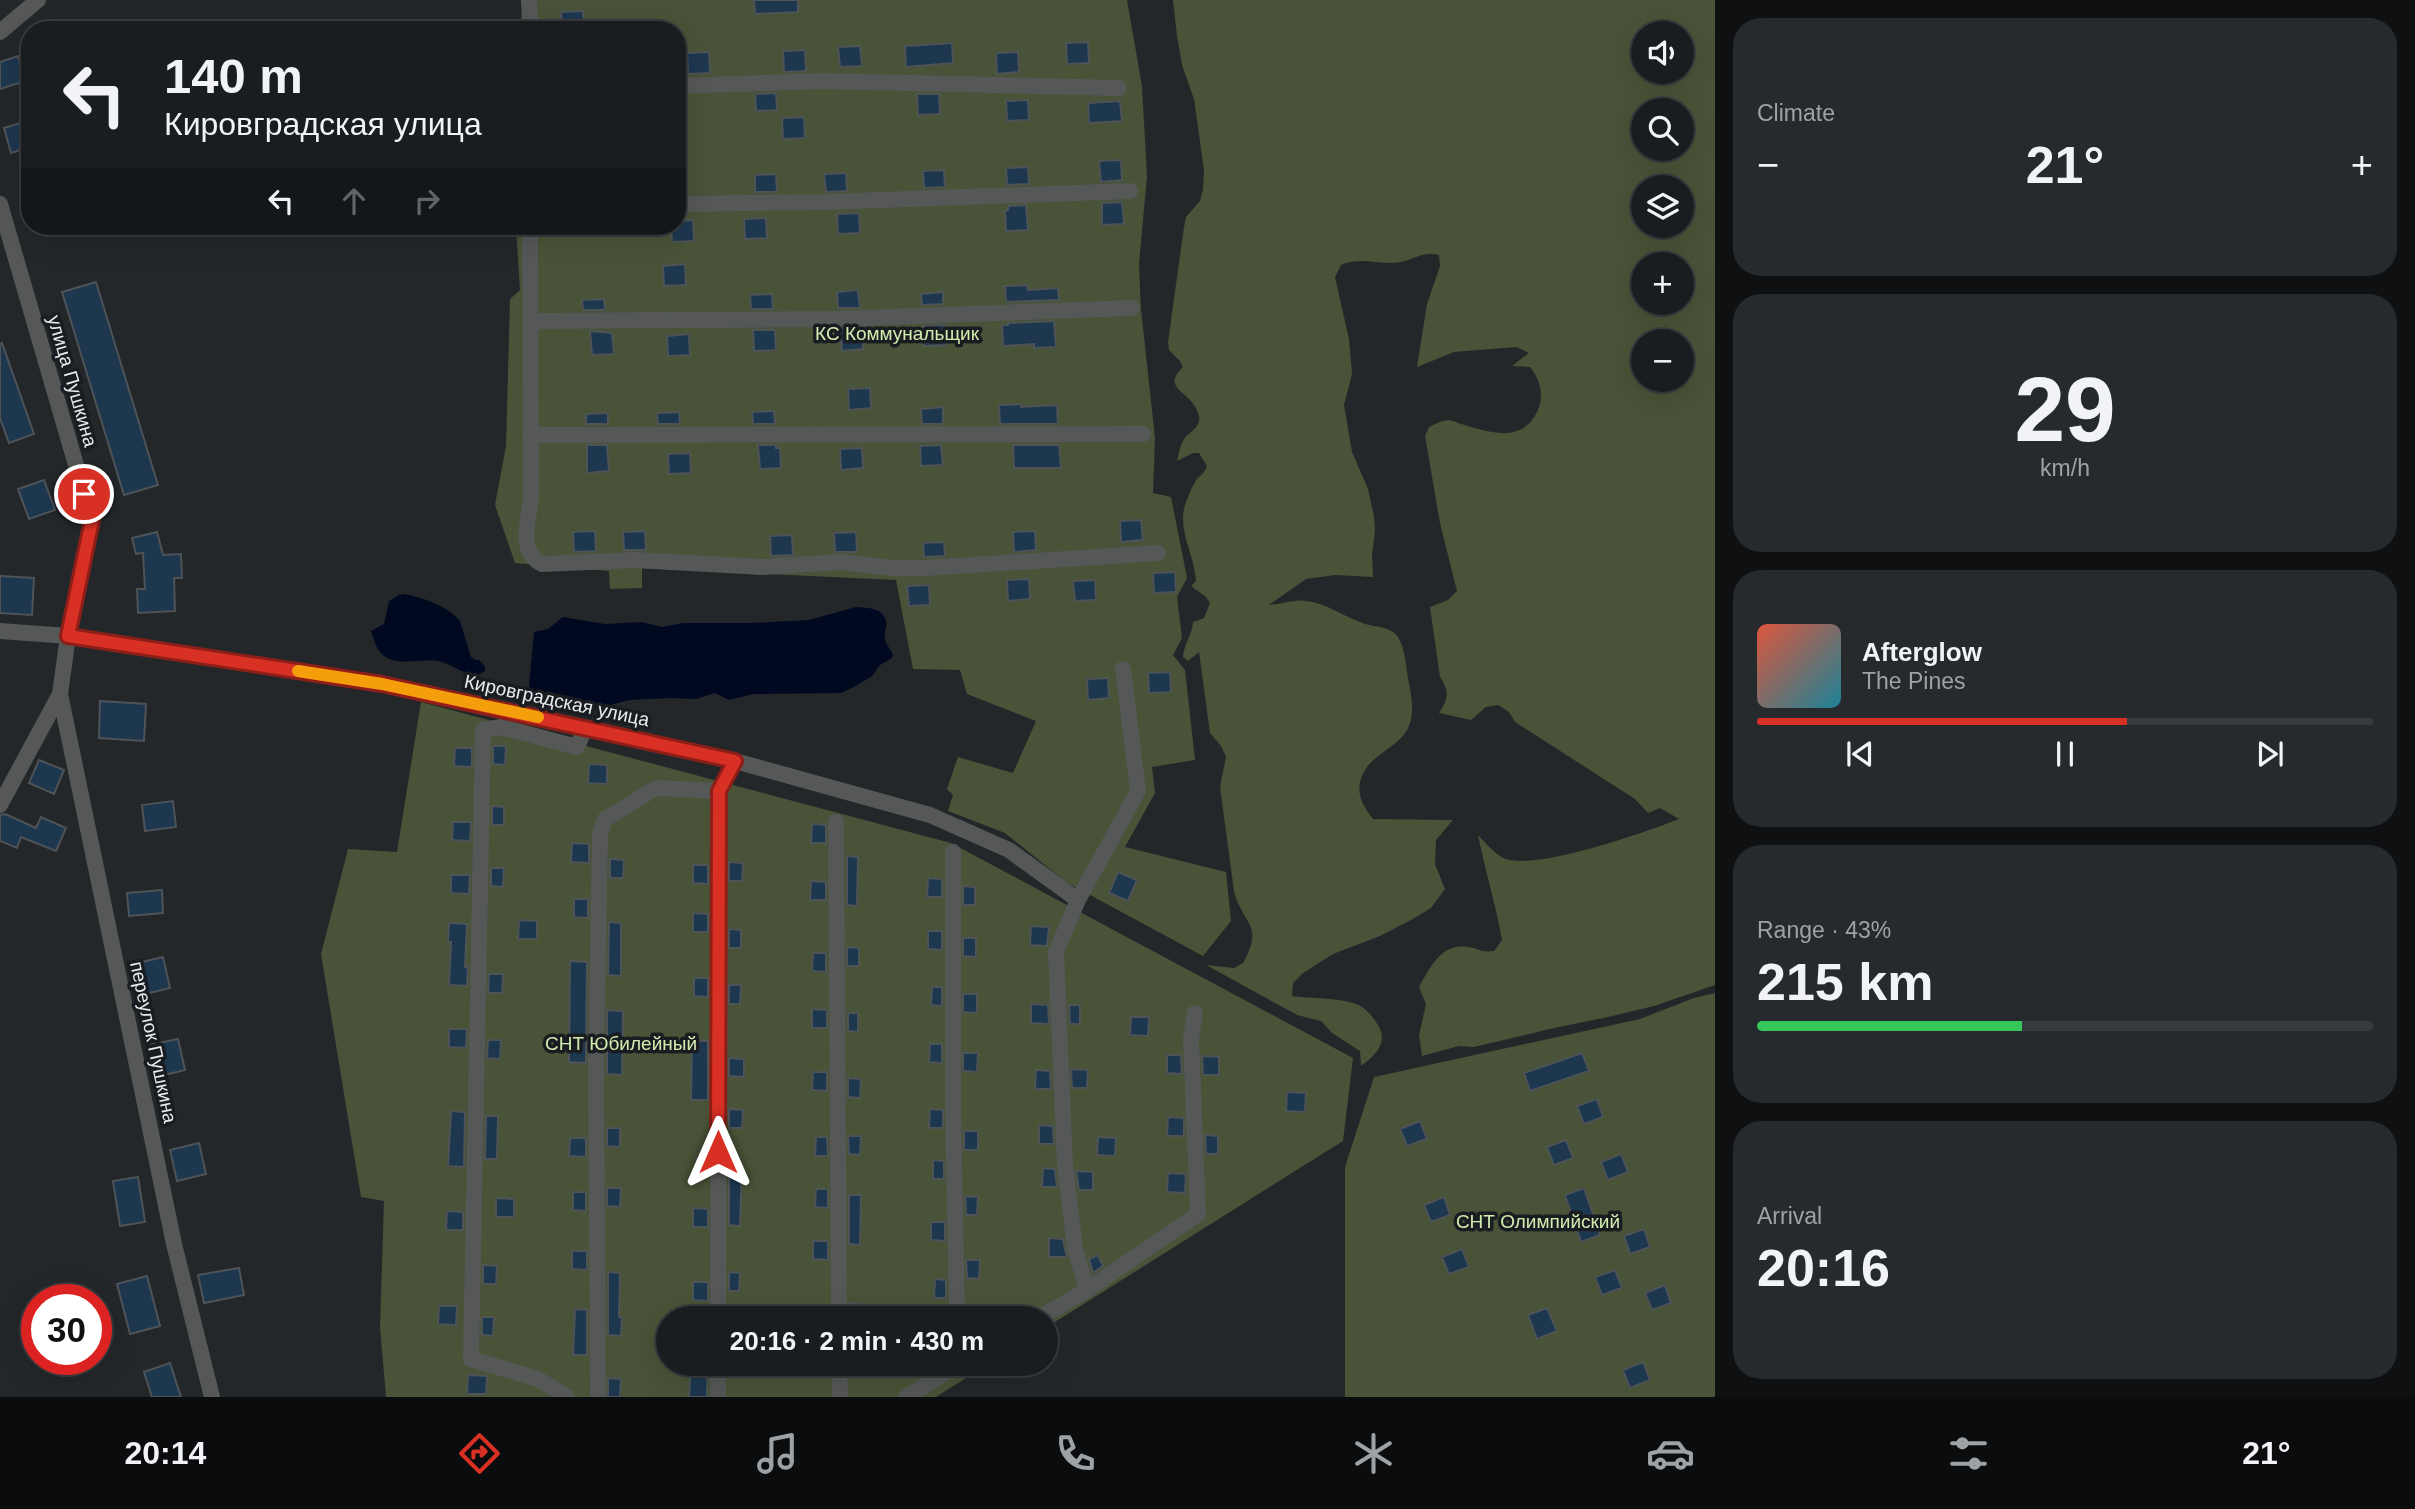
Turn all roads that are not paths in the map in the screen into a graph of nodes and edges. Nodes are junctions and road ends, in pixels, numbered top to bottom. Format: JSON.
{"nodes":[{"id":1,"x":38,"y":0,"type":"edge"},
{"id":2,"x":529,"y":0,"type":"edge"},
{"id":3,"x":530,"y":21,"type":"edge"},
{"id":4,"x":0,"y":32,"type":"edge"},
{"id":5,"x":686,"y":86,"type":"edge"},
{"id":6,"x":1119,"y":88,"type":"dead end"},
{"id":7,"x":1130,"y":191,"type":"dead end"},
{"id":8,"x":0,"y":204,"type":"edge"},
{"id":9,"x":686,"y":204,"type":"edge"},
{"id":10,"x":530,"y":235,"type":"edge"},
{"id":11,"x":1132,"y":308,"type":"dead end"},
{"id":12,"x":531,"y":321,"type":"junction"},
{"id":13,"x":1143,"y":434,"type":"dead end"},
{"id":14,"x":530,"y":435,"type":"junction"},
{"id":15,"x":1158,"y":553,"type":"dead end"},
{"id":16,"x":0,"y":631,"type":"edge"},
{"id":17,"x":68,"y":636,"type":"junction"},
{"id":18,"x":1123,"y":669,"type":"dead end"},
{"id":19,"x":60,"y":694,"type":"junction"},
{"id":20,"x":584,"y":728,"type":"junction"},
{"id":21,"x":735,"y":761,"type":"junction"},
{"id":22,"x":719,"y":791,"type":"junction"},
{"id":23,"x":0,"y":805,"type":"edge"},
{"id":24,"x":836,"y":822,"type":"dead end"},
{"id":25,"x":953,"y":852,"type":"dead end"},
{"id":26,"x":1078,"y":900,"type":"junction"},
{"id":27,"x":1195,"y":1013,"type":"dead end"},
{"id":28,"x":1087,"y":1290,"type":"junction"},
{"id":29,"x":718,"y":1306,"type":"edge"},
{"id":30,"x":839,"y":1306,"type":"edge"},
{"id":31,"x":957,"y":1306,"type":"edge"},
{"id":32,"x":1058,"y":1307,"type":"edge"},
{"id":33,"x":718,"y":1376,"type":"edge"},
{"id":34,"x":839,"y":1376,"type":"edge"},
{"id":35,"x":940,"y":1376,"type":"edge"},
{"id":36,"x":212,"y":1397,"type":"edge"},
{"id":37,"x":567,"y":1397,"type":"edge"},
{"id":38,"x":598,"y":1397,"type":"edge"},
{"id":39,"x":718,"y":1397,"type":"edge"},
{"id":40,"x":840,"y":1397,"type":"edge"},
{"id":41,"x":906,"y":1397,"type":"edge"}],
"edges":[{"from":1,"to":4,"type":"street"},
{"from":2,"to":3,"type":"street"},
{"from":5,"to":6,"type":"street"},
{"from":7,"to":9,"type":"street"},
{"from":8,"to":17,"type":"street","name":"улица Пушкина"},
{"from":10,"to":12,"type":"street"},
{"from":11,"to":12,"type":"street"},
{"from":12,"to":14,"type":"street"},
{"from":13,"to":14,"type":"street"},
{"from":14,"to":15,"type":"street"},
{"from":16,"to":17,"type":"street","name":"Кировградская улица"},
{"from":17,"to":19,"type":"street","name":"улица Пушкина"},
{"from":17,"to":20,"type":"street","name":"Кировградская улица"},
{"from":18,"to":26,"type":"street"},
{"from":19,"to":23,"type":"street","name":"улица Пушкина"},
{"from":19,"to":36,"type":"street","name":"переулок Пушкина"},
{"from":20,"to":21,"type":"street","name":"Кировградская улица"},
{"from":20,"to":37,"type":"street"},
{"from":21,"to":22,"type":"street"},
{"from":21,"to":26,"type":"street","name":"Кировградская улица"},
{"from":22,"to":29,"type":"street"},
{"from":22,"to":38,"type":"street"},
{"from":24,"to":30,"type":"street"},
{"from":25,"to":31,"type":"street"},
{"from":26,"to":28,"type":"street"},
{"from":27,"to":28,"type":"street"},
{"from":28,"to":32,"type":"street"},
{"from":33,"to":39,"type":"street"},
{"from":34,"to":40,"type":"street"},
{"from":35,"to":41,"type":"street"}]}
